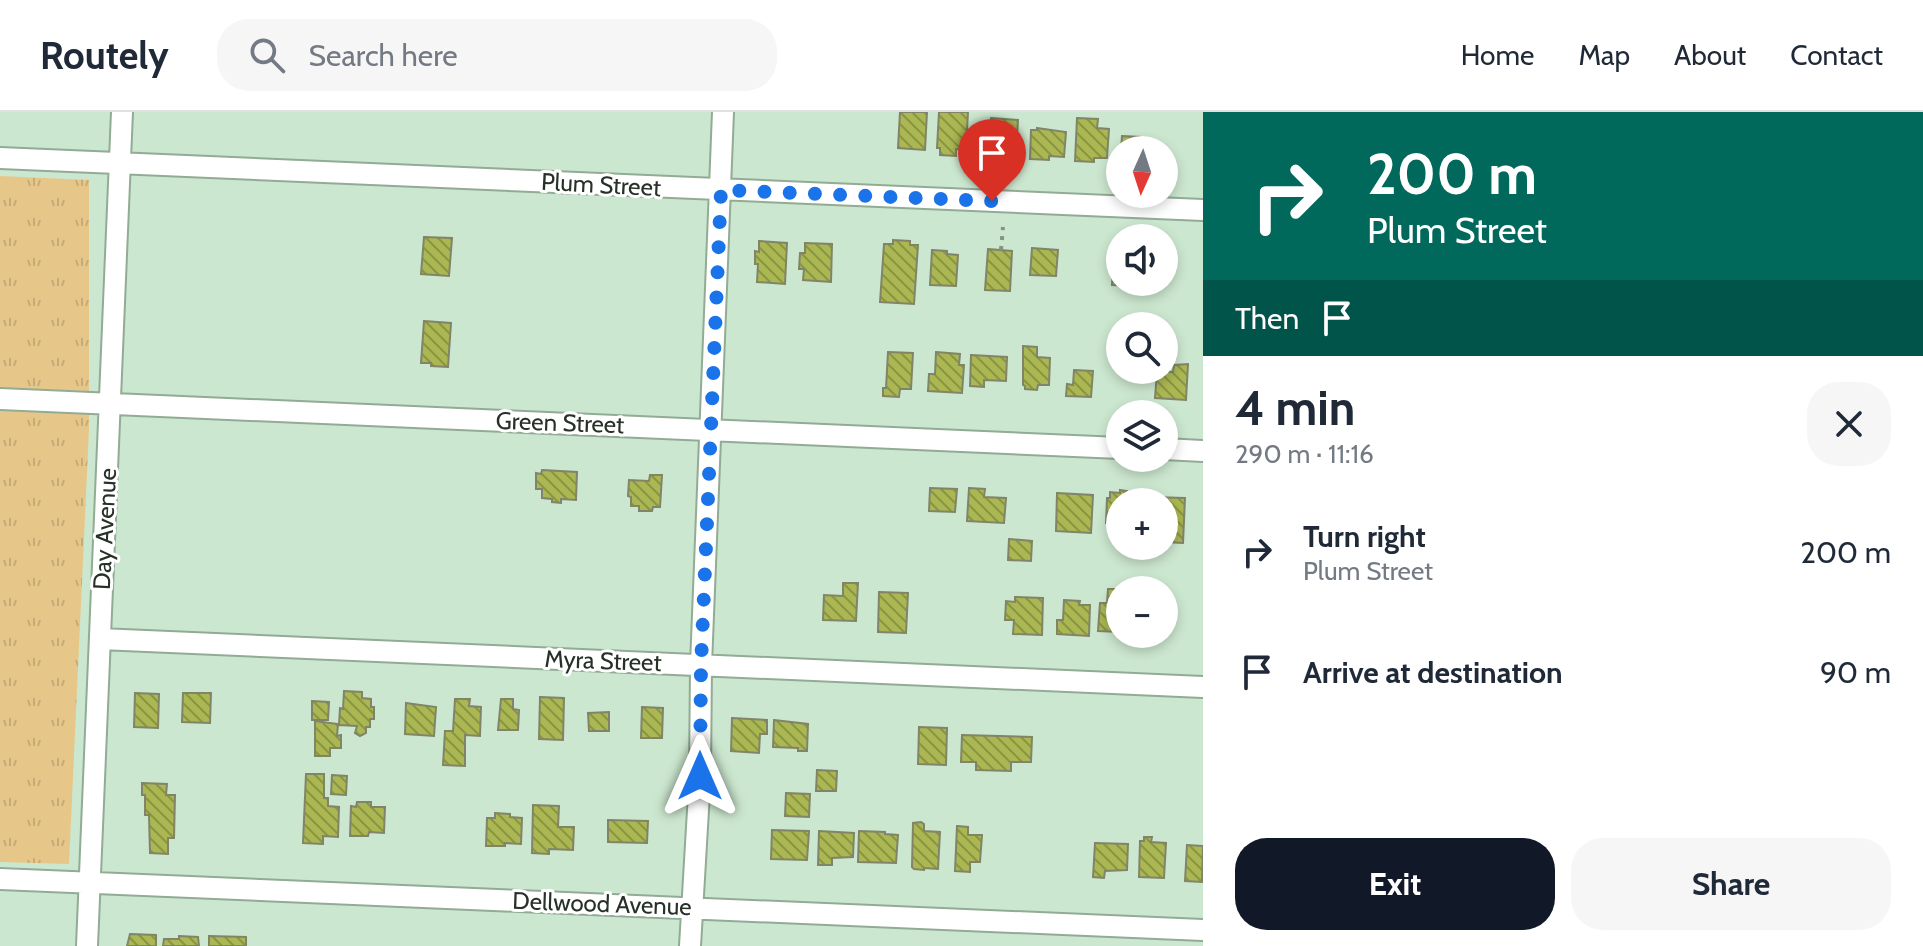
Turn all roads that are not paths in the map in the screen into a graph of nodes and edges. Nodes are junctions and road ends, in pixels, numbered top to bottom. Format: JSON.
{"nodes":[{"id":1,"x":122,"y":112,"type":"edge"},
{"id":2,"x":723,"y":112,"type":"edge"},
{"id":3,"x":0,"y":158,"type":"edge"},
{"id":4,"x":121,"y":163,"type":"junction"},
{"id":5,"x":721,"y":190,"type":"junction"},
{"id":6,"x":1203,"y":210,"type":"edge"},
{"id":7,"x":0,"y":399,"type":"edge"},
{"id":8,"x":110,"y":404,"type":"junction"},
{"id":9,"x":711,"y":430,"type":"junction"},
{"id":10,"x":1106,"y":447,"type":"edge"},
{"id":11,"x":1178,"y":450,"type":"edge"},
{"id":12,"x":1203,"y":451,"type":"edge"},
{"id":13,"x":100,"y":639,"type":"junction"},
{"id":14,"x":701,"y":665,"type":"junction"},
{"id":15,"x":1203,"y":687,"type":"edge"},
{"id":16,"x":0,"y":879,"type":"edge"},
{"id":17,"x":90,"y":883,"type":"junction"},
{"id":18,"x":692,"y":908,"type":"junction"},
{"id":19,"x":1203,"y":930,"type":"edge"},
{"id":20,"x":87,"y":946,"type":"edge"},
{"id":21,"x":690,"y":946,"type":"edge"}],
"edges":[{"from":1,"to":4,"type":"street","name":"Day Avenue"},
{"from":2,"to":5,"type":"street"},
{"from":3,"to":4,"type":"street","name":"Plum Street"},
{"from":4,"to":5,"type":"street","name":"Plum Street"},
{"from":4,"to":8,"type":"street","name":"Day Avenue"},
{"from":5,"to":6,"type":"street","name":"Plum Street"},
{"from":5,"to":9,"type":"street"},
{"from":7,"to":8,"type":"street","name":"Green Street"},
{"from":8,"to":9,"type":"street","name":"Green Street"},
{"from":8,"to":13,"type":"street","name":"Day Avenue"},
{"from":9,"to":10,"type":"street","name":"Green Street"},
{"from":9,"to":14,"type":"street"},
{"from":11,"to":12,"type":"street"},
{"from":13,"to":14,"type":"street","name":"Myra Street"},
{"from":13,"to":17,"type":"street","name":"Day Avenue"},
{"from":14,"to":15,"type":"street","name":"Myra Street"},
{"from":14,"to":18,"type":"street"},
{"from":16,"to":17,"type":"street","name":"Dellwood Avenue"},
{"from":17,"to":18,"type":"street","name":"Dellwood Avenue"},
{"from":17,"to":20,"type":"street","name":"Day Avenue"},
{"from":18,"to":19,"type":"street","name":"Dellwood Avenue"},
{"from":18,"to":21,"type":"street"}]}
